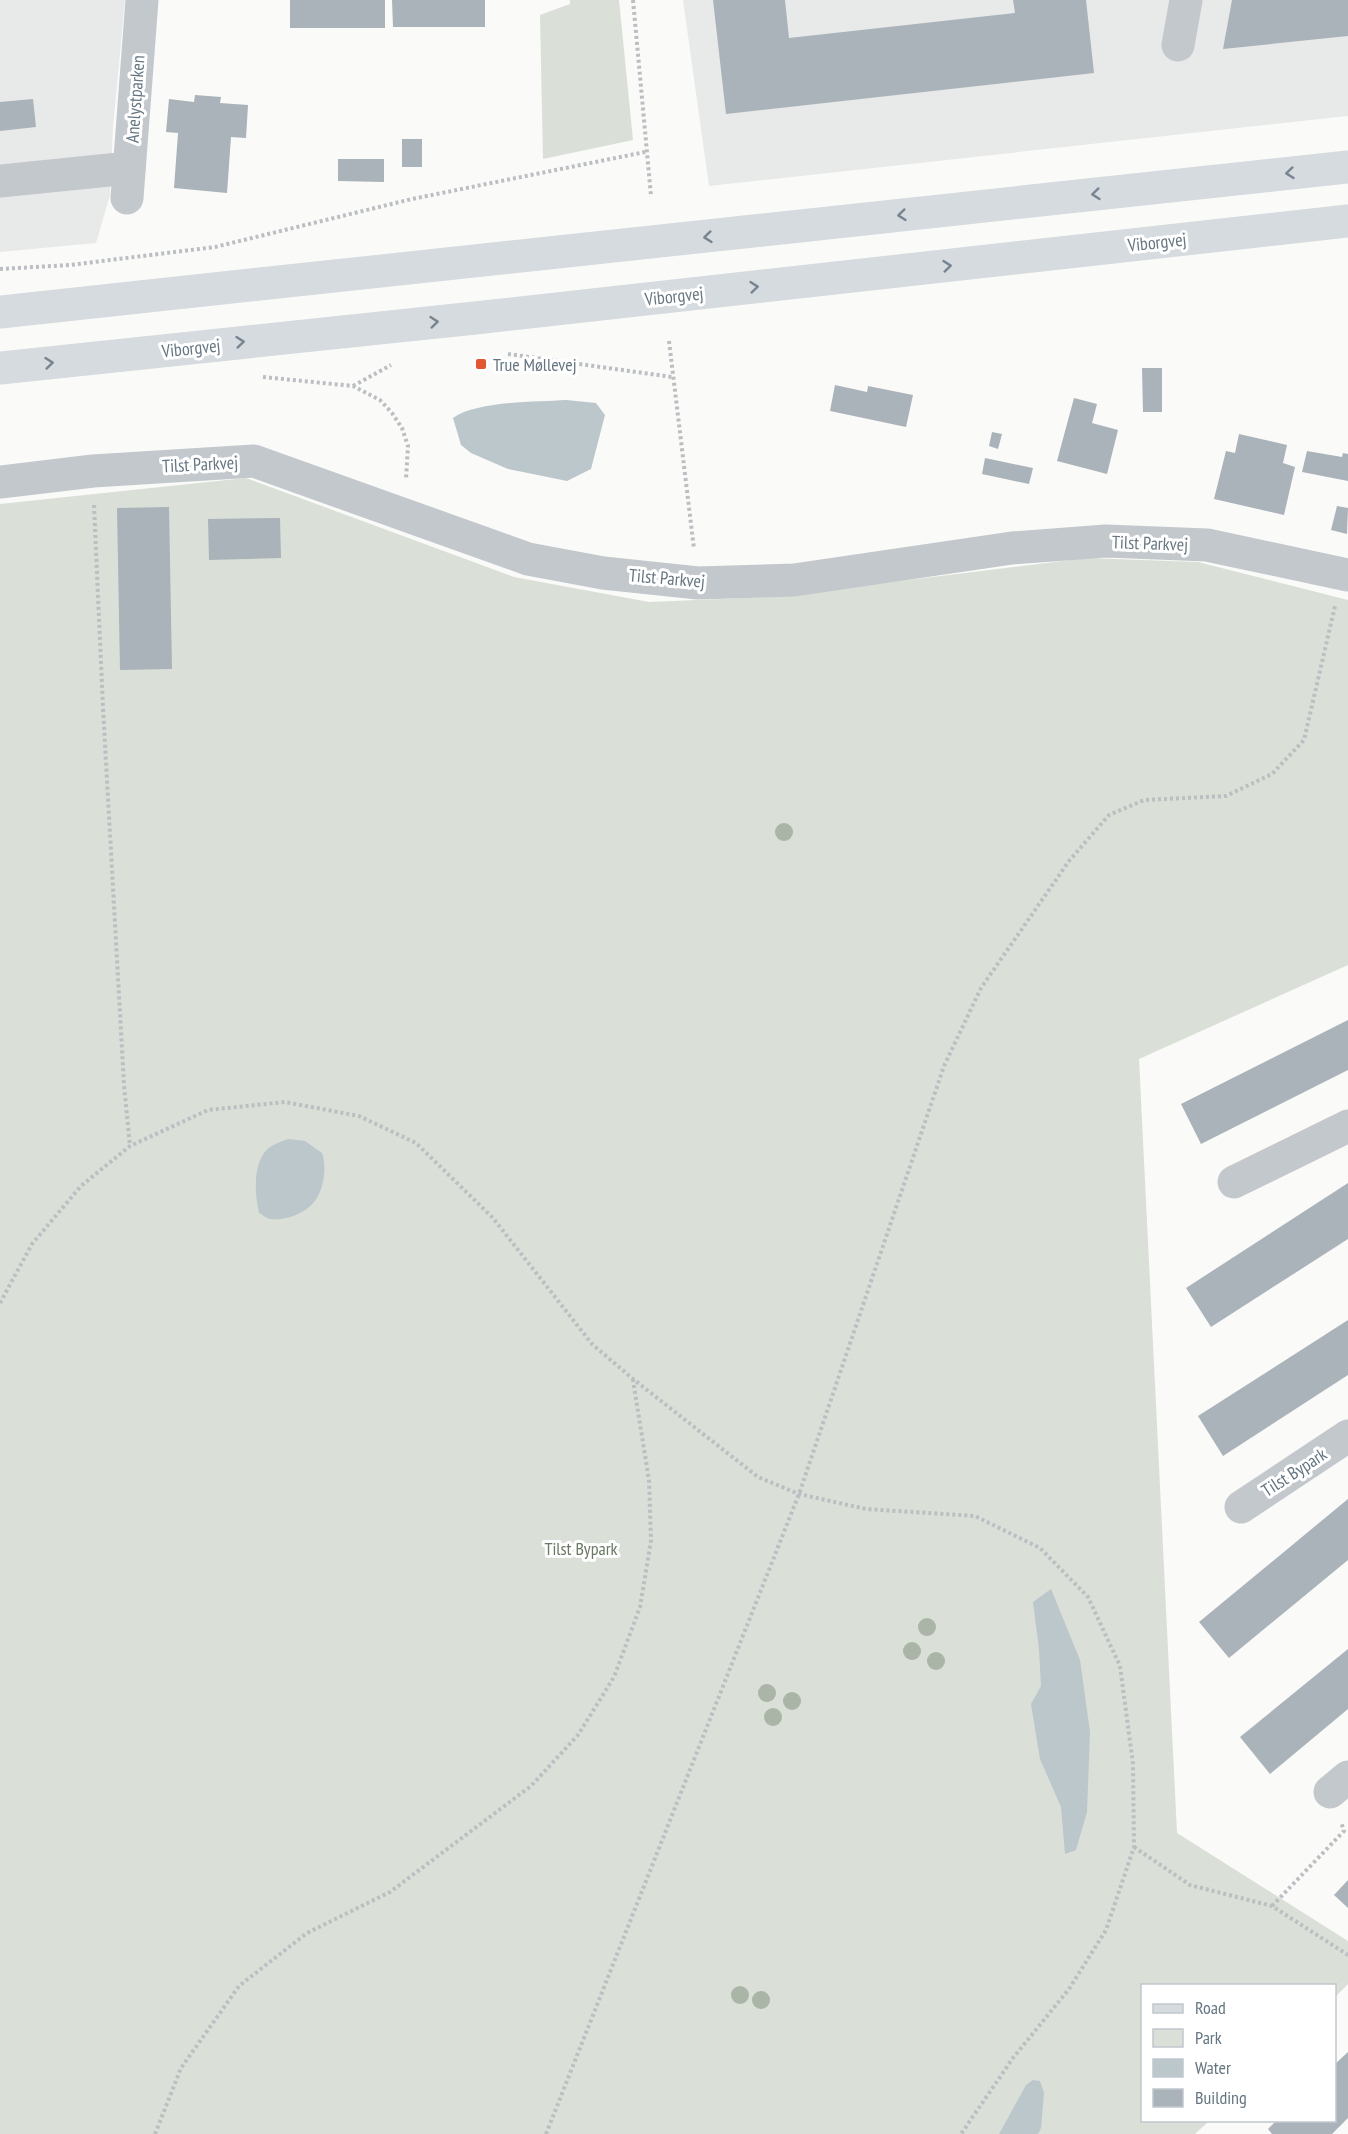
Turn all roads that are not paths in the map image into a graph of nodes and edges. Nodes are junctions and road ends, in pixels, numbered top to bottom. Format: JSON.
{"nodes":[{"id":1,"x":142,"y":0,"type":"edge"},
{"id":2,"x":1186,"y":0,"type":"edge"},
{"id":3,"x":1178,"y":45,"type":"dead end"},
{"id":4,"x":1348,"y":167,"type":"edge"},
{"id":5,"x":0,"y":181,"type":"edge"},
{"id":6,"x":1348,"y":221,"type":"edge"},
{"id":7,"x":0,"y":312,"type":"edge"},
{"id":8,"x":0,"y":368,"type":"edge"},
{"id":9,"x":0,"y":482,"type":"edge"},
{"id":10,"x":1344,"y":574,"type":"edge"},
{"id":11,"x":1348,"y":1126,"type":"edge"},
{"id":12,"x":1234,"y":1182,"type":"dead end"},
{"id":13,"x":1348,"y":1437,"type":"edge"},
{"id":14,"x":1241,"y":1507,"type":"dead end"}],
"edges":[{"from":1,"to":5,"type":"street","name":"Anelystparken"},
{"from":2,"to":3,"type":"street"},
{"from":4,"to":7,"type":"main road","one_way":true},
{"from":8,"to":6,"type":"main road","name":"Viborgvej","one_way":true},
{"from":9,"to":10,"type":"street","name":"Tilst Parkvej"},
{"from":11,"to":12,"type":"street"},
{"from":13,"to":14,"type":"street","name":"Tilst Bypark"}]}
